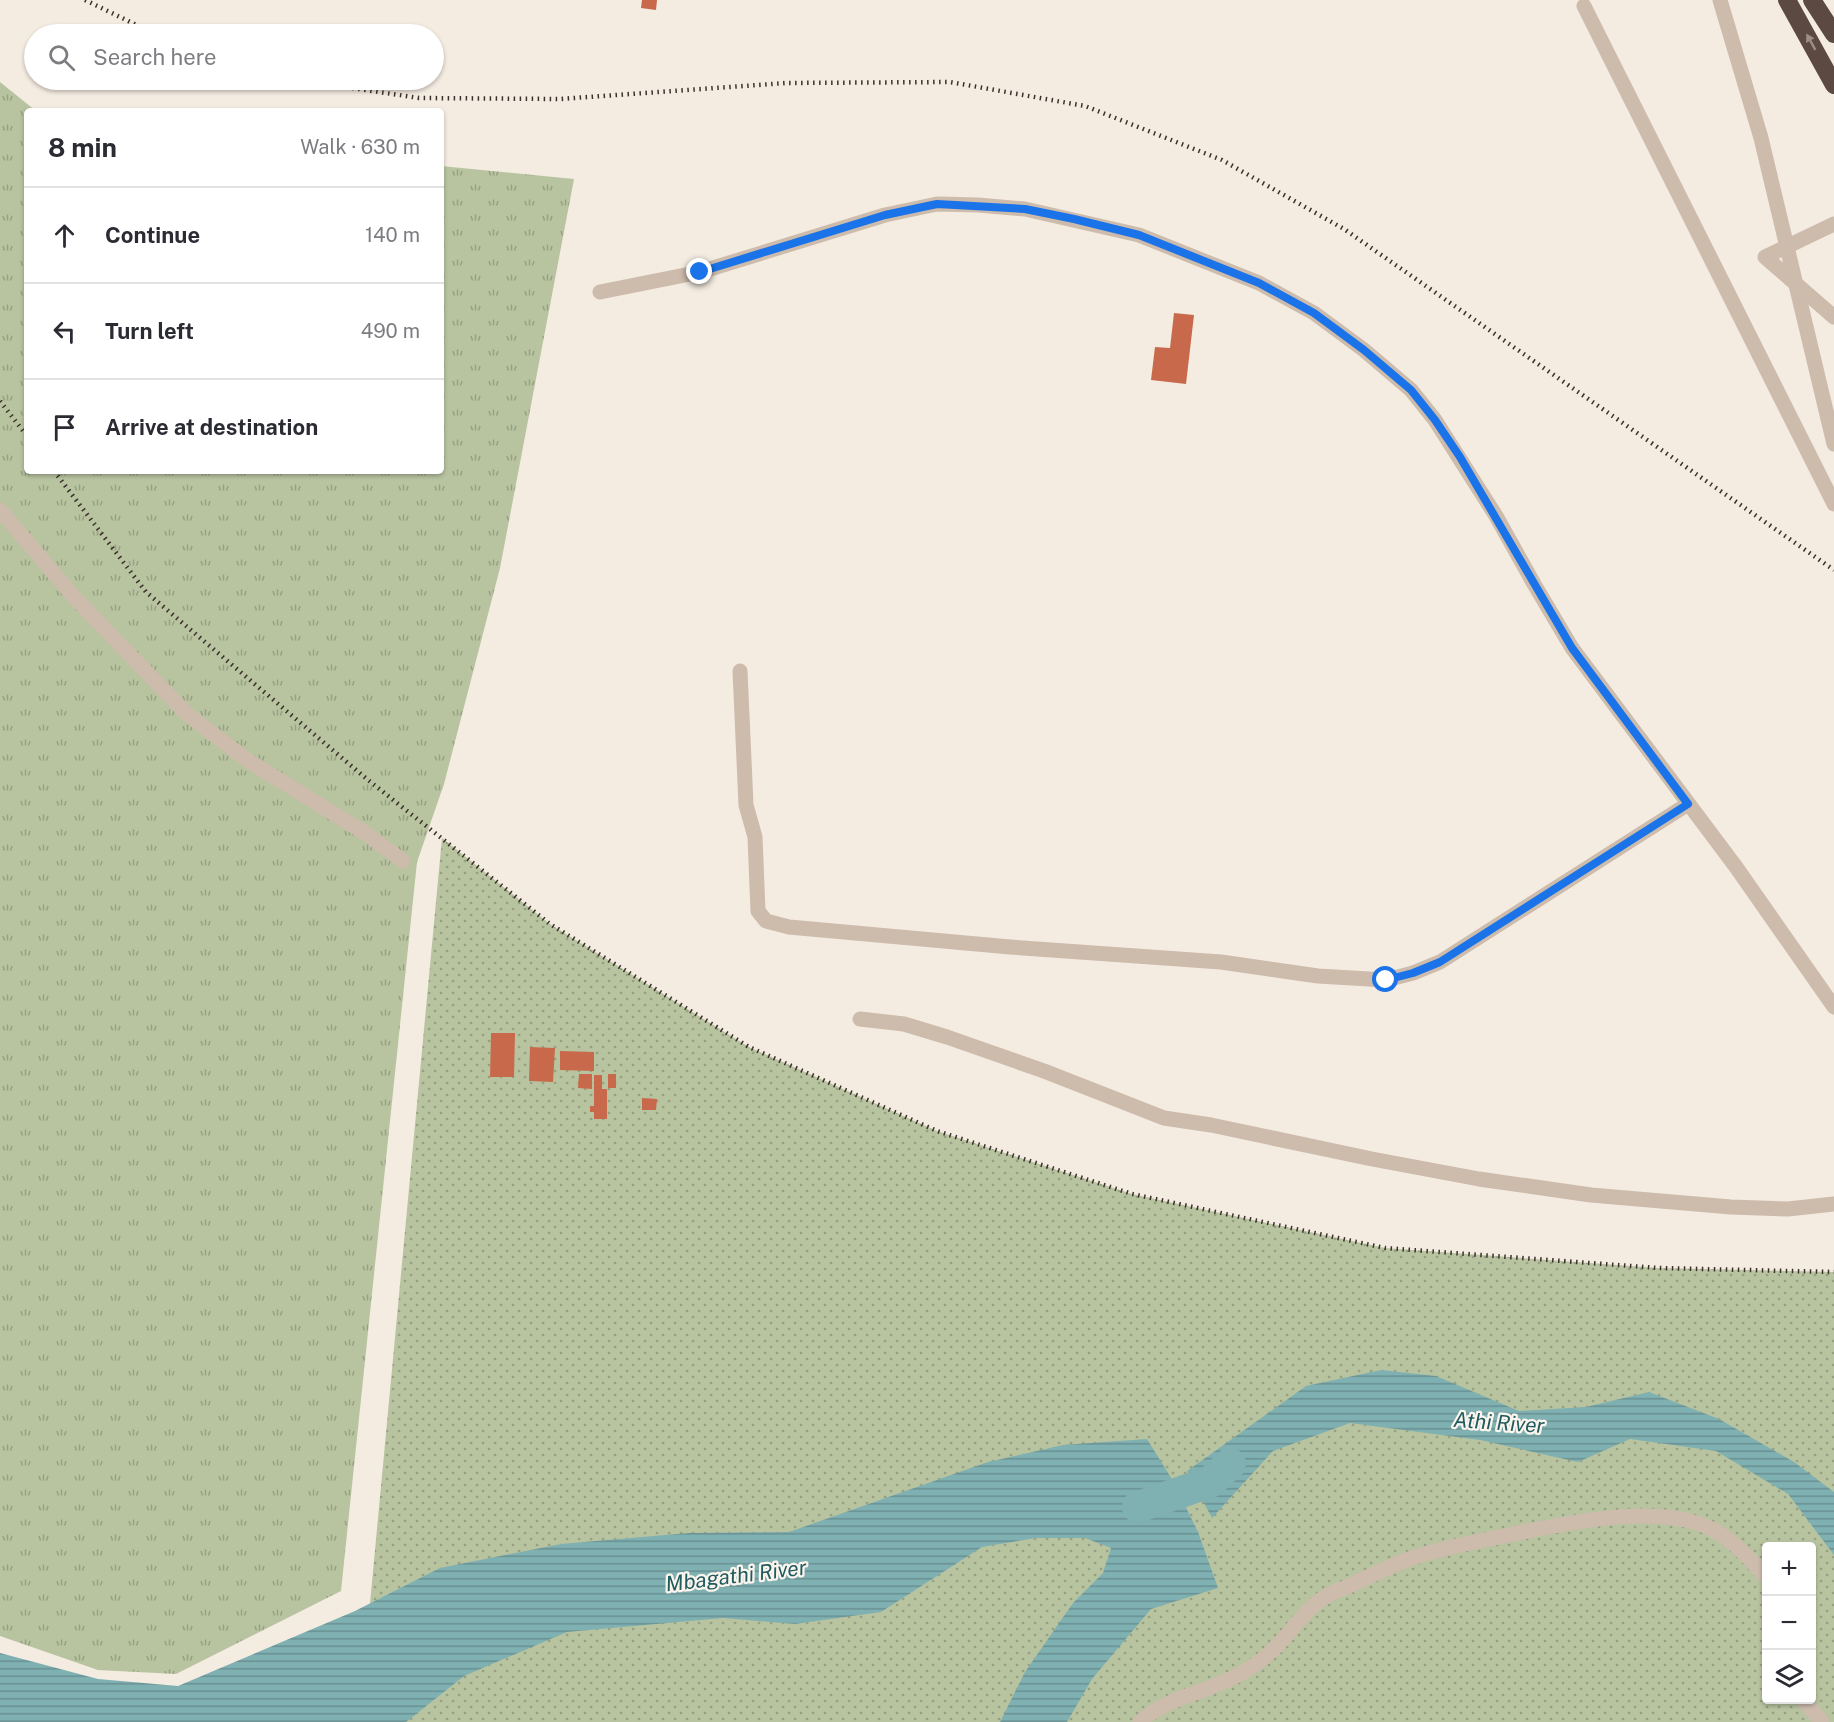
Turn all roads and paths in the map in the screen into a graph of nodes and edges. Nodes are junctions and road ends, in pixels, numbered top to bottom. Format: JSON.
{"nodes":[{"id":1,"x":1720,"y":0,"type":"edge"},
{"id":2,"x":1787,"y":0,"type":"edge"},
{"id":3,"x":1812,"y":0,"type":"edge"},
{"id":4,"x":1584,"y":6,"type":"dead end"},
{"id":5,"x":1834,"y":34,"type":"edge"},
{"id":6,"x":1834,"y":85,"type":"edge"},
{"id":7,"x":1834,"y":224,"type":"edge"},
{"id":8,"x":1787,"y":247,"type":"junction"},
{"id":9,"x":1796,"y":285,"type":"junction"},
{"id":10,"x":600,"y":292,"type":"dead end"},
{"id":11,"x":1834,"y":317,"type":"edge"},
{"id":12,"x":1834,"y":444,"type":"edge"},
{"id":13,"x":1834,"y":504,"type":"edge"},
{"id":14,"x":0,"y":510,"type":"edge"},
{"id":15,"x":741,"y":671,"type":"dead end"},
{"id":16,"x":1688,"y":804,"type":"junction"},
{"id":17,"x":403,"y":861,"type":"dead end"},
{"id":18,"x":1834,"y":1007,"type":"edge"},
{"id":19,"x":860,"y":1019,"type":"dead end"},
{"id":20,"x":1834,"y":1204,"type":"edge"},
{"id":21,"x":1762,"y":1572,"type":"edge"},
{"id":22,"x":1806,"y":1704,"type":"edge"},
{"id":23,"x":1140,"y":1722,"type":"edge"},
{"id":24,"x":1822,"y":1722,"type":"edge"}],
"edges":[{"from":1,"to":8,"type":"street"},
{"from":6,"to":2,"type":"highway","one_way":true},
{"from":3,"to":5,"type":"highway"},
{"from":4,"to":13,"type":"street"},
{"from":7,"to":8,"type":"street"},
{"from":8,"to":9,"type":"street"},
{"from":8,"to":9,"type":"street"},
{"from":9,"to":11,"type":"street"},
{"from":9,"to":12,"type":"street"},
{"from":10,"to":16,"type":"street"},
{"from":14,"to":17,"type":"street"},
{"from":15,"to":16,"type":"street"},
{"from":16,"to":18,"type":"street"},
{"from":19,"to":20,"type":"street"},
{"from":21,"to":23,"type":"street"},
{"from":22,"to":24,"type":"street"}]}
